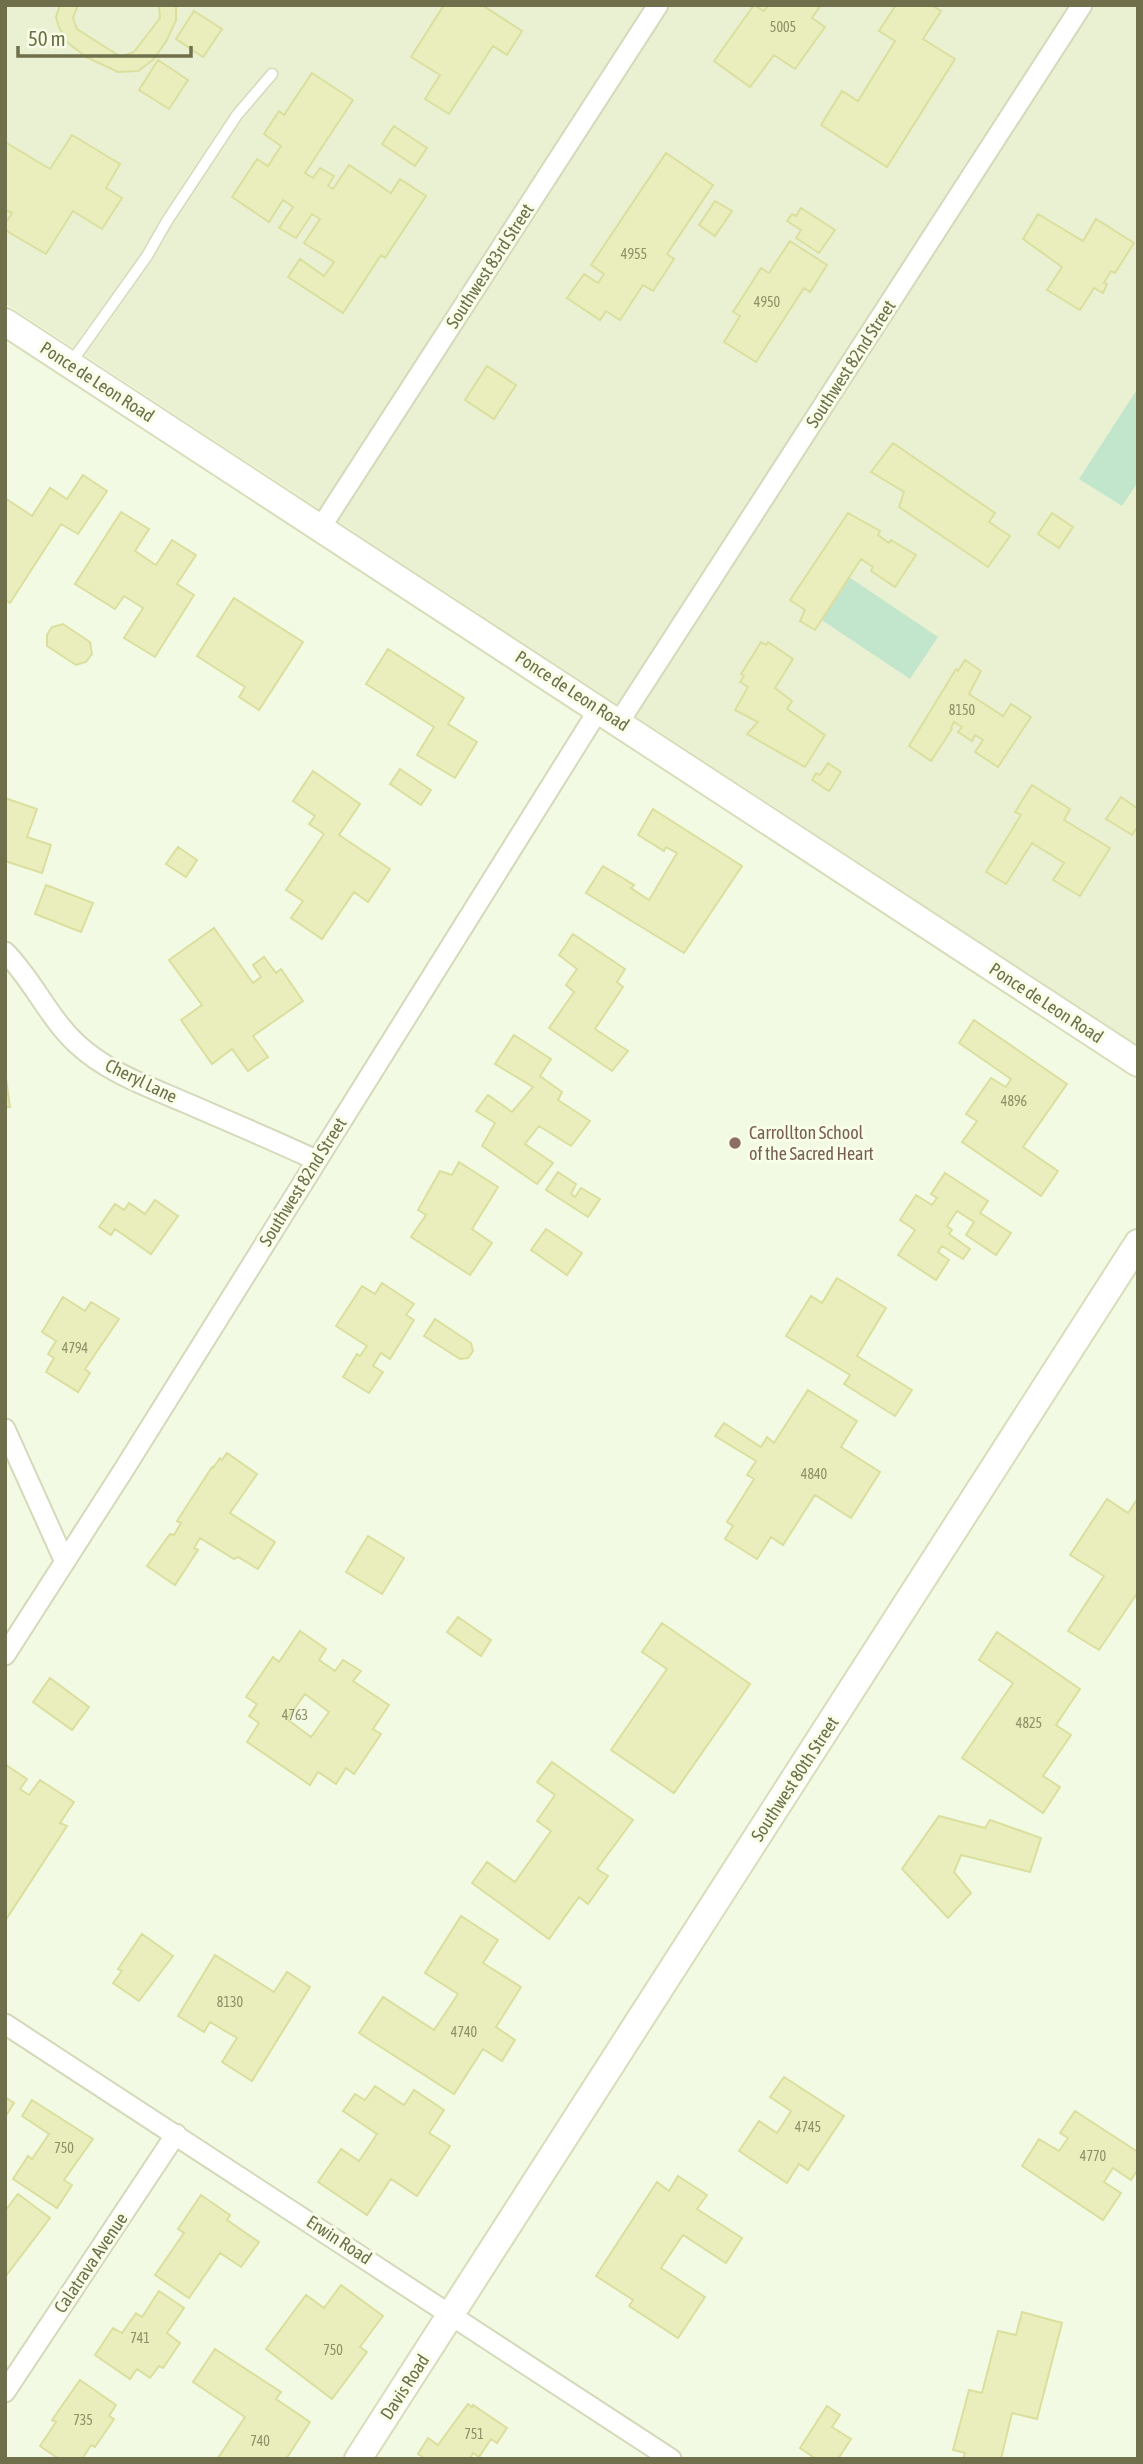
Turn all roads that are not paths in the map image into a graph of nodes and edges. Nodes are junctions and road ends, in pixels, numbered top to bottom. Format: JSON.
{"nodes":[{"id":1,"x":658,"y":5,"type":"edge"},
{"id":2,"x":1082,"y":5,"type":"edge"},
{"id":3,"x":272,"y":74,"type":"dead end"},
{"id":4,"x":5,"y":322,"type":"edge"},
{"id":5,"x":70,"y":364,"type":"junction"},
{"id":6,"x":321,"y":527,"type":"junction"},
{"id":7,"x":609,"y":716,"type":"junction"},
{"id":8,"x":5,"y":952,"type":"edge"},
{"id":9,"x":1138,"y":1063,"type":"edge"},
{"id":10,"x":316,"y":1160,"type":"junction"},
{"id":11,"x":1138,"y":1243,"type":"edge"},
{"id":12,"x":5,"y":1429,"type":"edge"},
{"id":13,"x":65,"y":1562,"type":"junction"},
{"id":14,"x":5,"y":1655,"type":"edge"},
{"id":15,"x":5,"y":2024,"type":"edge"},
{"id":16,"x":176,"y":2134,"type":"junction"},
{"id":17,"x":452,"y":2314,"type":"junction"},
{"id":18,"x":5,"y":2392,"type":"edge"},
{"id":19,"x":358,"y":2459,"type":"edge"},
{"id":20,"x":671,"y":2459,"type":"edge"}],
"edges":[{"from":1,"to":6,"type":"street","name":"Southwest 83rd Street"},
{"from":2,"to":7,"type":"street","name":"Southwest 82nd Street"},
{"from":3,"to":5,"type":"lane"},
{"from":4,"to":5,"type":"street","name":"Ponce de Leon Road"},
{"from":5,"to":6,"type":"street","name":"Ponce de Leon Road"},
{"from":6,"to":7,"type":"street","name":"Ponce de Leon Road"},
{"from":7,"to":9,"type":"street","name":"Ponce de Leon Road"},
{"from":7,"to":10,"type":"street","name":"Southwest 82nd Street"},
{"from":8,"to":10,"type":"street","name":"Cheryl Lane"},
{"from":10,"to":13,"type":"street","name":"Southwest 82nd Street"},
{"from":11,"to":17,"type":"street","name":"Southwest 80th Street"},
{"from":12,"to":13,"type":"street"},
{"from":13,"to":14,"type":"street","name":"Southwest 82nd Street"},
{"from":15,"to":16,"type":"street","name":"Erwin Road"},
{"from":16,"to":17,"type":"street","name":"Erwin Road"},
{"from":16,"to":18,"type":"street","name":"Calatrava Avenue"},
{"from":17,"to":19,"type":"street","name":"Davis Road"},
{"from":17,"to":20,"type":"street","name":"Erwin Road"}]}
